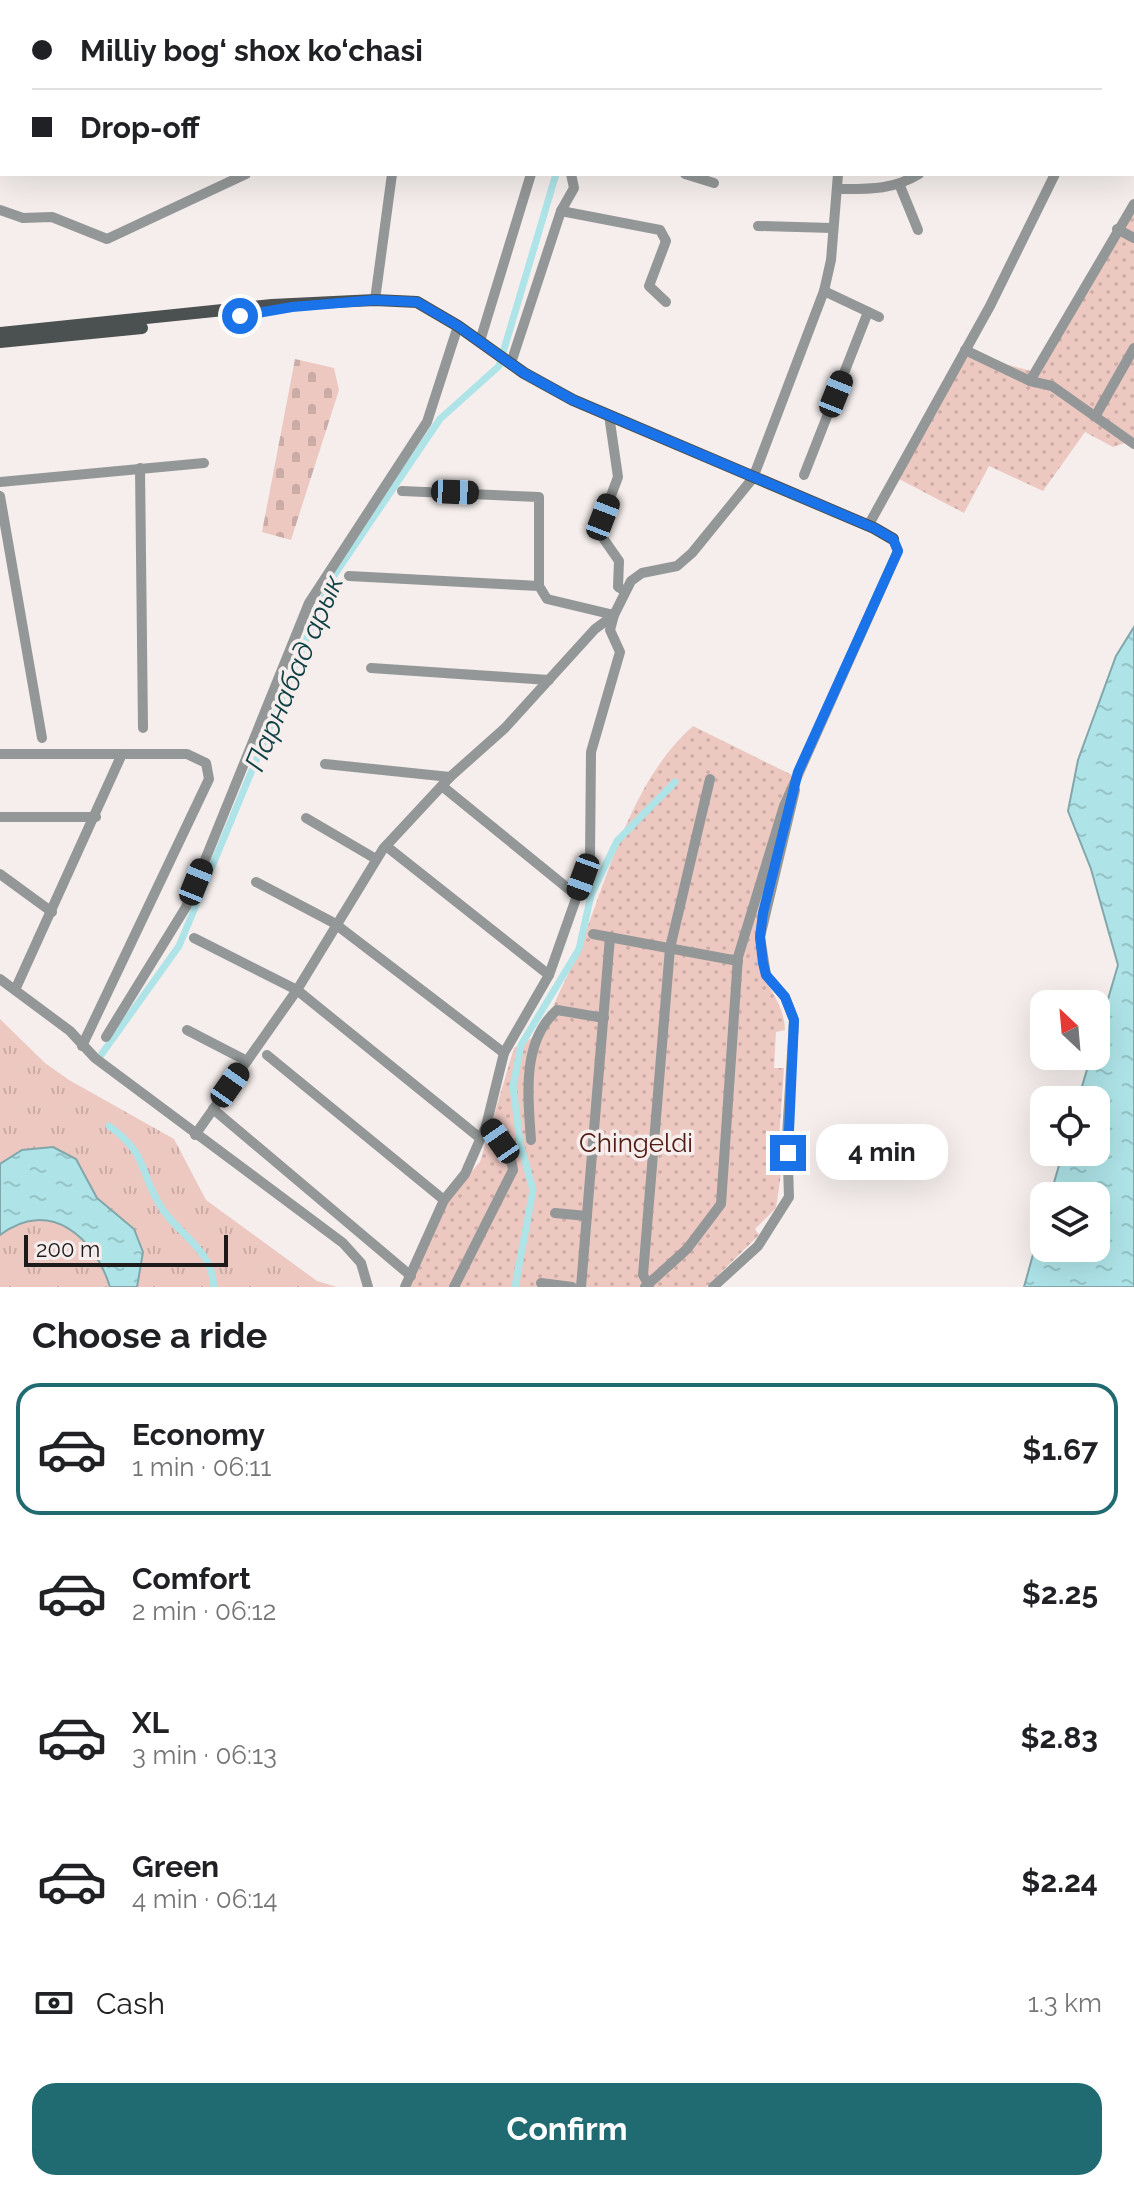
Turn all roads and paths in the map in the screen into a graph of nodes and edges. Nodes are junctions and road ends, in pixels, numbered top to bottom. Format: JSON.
{"nodes":[{"id":1,"x":242,"y":176,"type":"edge"},
{"id":2,"x":392,"y":176,"type":"edge"},
{"id":3,"x":530,"y":176,"type":"edge"},
{"id":4,"x":571,"y":176,"type":"edge"},
{"id":5,"x":691,"y":176,"type":"edge"},
{"id":6,"x":838,"y":176,"type":"edge"},
{"id":7,"x":916,"y":176,"type":"edge"},
{"id":8,"x":1054,"y":176,"type":"edge"},
{"id":9,"x":714,"y":183,"type":"dead end"},
{"id":10,"x":900,"y":186,"type":"junction"},
{"id":11,"x":839,"y":189,"type":"junction"},
{"id":12,"x":1134,"y":204,"type":"edge"},
{"id":13,"x":0,"y":210,"type":"edge"},
{"id":14,"x":561,"y":211,"type":"junction"},
{"id":15,"x":758,"y":226,"type":"dead end"},
{"id":16,"x":832,"y":228,"type":"junction"},
{"id":17,"x":1117,"y":229,"type":"junction"},
{"id":18,"x":918,"y":230,"type":"dead end"},
{"id":19,"x":1134,"y":238,"type":"edge"},
{"id":20,"x":824,"y":291,"type":"junction"},
{"id":21,"x":380,"y":300,"type":"junction"},
{"id":22,"x":666,"y":302,"type":"dead end"},
{"id":23,"x":458,"y":326,"type":"junction"},
{"id":24,"x":57,"y":332,"type":"junction"},
{"id":25,"x":0,"y":333,"type":"edge"},
{"id":26,"x":480,"y":341,"type":"junction"},
{"id":27,"x":0,"y":342,"type":"edge"},
{"id":28,"x":1134,"y":348,"type":"edge"},
{"id":29,"x":965,"y":350,"type":"junction"},
{"id":30,"x":511,"y":363,"type":"junction"},
{"id":31,"x":1030,"y":381,"type":"junction"},
{"id":32,"x":609,"y":415,"type":"junction"},
{"id":33,"x":1096,"y":415,"type":"junction"},
{"id":34,"x":1134,"y":444,"type":"edge"},
{"id":35,"x":204,"y":463,"type":"dead end"},
{"id":36,"x":140,"y":468,"type":"junction"},
{"id":37,"x":804,"y":475,"type":"dead end"},
{"id":38,"x":753,"y":478,"type":"junction"},
{"id":39,"x":0,"y":482,"type":"edge"},
{"id":40,"x":402,"y":491,"type":"dead end"},
{"id":41,"x":0,"y":496,"type":"edge"},
{"id":42,"x":868,"y":526,"type":"junction"},
{"id":43,"x":3,"y":528,"type":"edge"},
{"id":44,"x":893,"y":539,"type":"joint"},
{"id":45,"x":349,"y":576,"type":"dead end"},
{"id":46,"x":539,"y":586,"type":"junction"},
{"id":47,"x":625,"y":591,"type":"junction"},
{"id":48,"x":614,"y":615,"type":"junction"},
{"id":49,"x":371,"y":668,"type":"dead end"},
{"id":50,"x":549,"y":680,"type":"junction"},
{"id":51,"x":143,"y":728,"type":"dead end"},
{"id":52,"x":42,"y":738,"type":"dead end"},
{"id":53,"x":0,"y":754,"type":"edge"},
{"id":54,"x":122,"y":754,"type":"junction"},
{"id":55,"x":325,"y":764,"type":"dead end"},
{"id":56,"x":798,"y":772,"type":"junction"},
{"id":57,"x":450,"y":777,"type":"junction"},
{"id":58,"x":710,"y":779,"type":"dead end"},
{"id":59,"x":442,"y":786,"type":"junction"},
{"id":60,"x":0,"y":817,"type":"edge"},
{"id":61,"x":96,"y":817,"type":"junction"},
{"id":62,"x":306,"y":818,"type":"dead end"},
{"id":63,"x":386,"y":846,"type":"junction"},
{"id":64,"x":376,"y":859,"type":"junction"},
{"id":65,"x":0,"y":874,"type":"edge"},
{"id":66,"x":256,"y":882,"type":"dead end"},
{"id":67,"x":576,"y":895,"type":"junction"},
{"id":68,"x":52,"y":912,"type":"junction"},
{"id":69,"x":334,"y":923,"type":"junction"},
{"id":70,"x":593,"y":934,"type":"dead end"},
{"id":71,"x":610,"y":937,"type":"junction"},
{"id":72,"x":194,"y":938,"type":"dead end"},
{"id":73,"x":670,"y":948,"type":"junction"},
{"id":74,"x":738,"y":961,"type":"junction"},
{"id":75,"x":549,"y":975,"type":"junction"},
{"id":76,"x":0,"y":979,"type":"edge"},
{"id":77,"x":15,"y":990,"type":"junction"},
{"id":78,"x":297,"y":990,"type":"junction"},
{"id":79,"x":604,"y":1018,"type":"junction"},
{"id":80,"x":187,"y":1030,"type":"dead end"},
{"id":81,"x":106,"y":1037,"type":"dead end"},
{"id":82,"x":82,"y":1046,"type":"junction"},
{"id":83,"x":504,"y":1053,"type":"junction"},
{"id":84,"x":267,"y":1055,"type":"dead end"},
{"id":85,"x":247,"y":1061,"type":"junction"},
{"id":86,"x":213,"y":1109,"type":"junction"},
{"id":87,"x":486,"y":1126,"type":"junction"},
{"id":88,"x":195,"y":1135,"type":"junction"},
{"id":89,"x":480,"y":1138,"type":"junction"},
{"id":90,"x":531,"y":1140,"type":"dead end"},
{"id":91,"x":444,"y":1200,"type":"junction"},
{"id":92,"x":555,"y":1213,"type":"dead end"},
{"id":93,"x":587,"y":1216,"type":"junction"},
{"id":94,"x":408,"y":1282,"type":"edge"},
{"id":95,"x":541,"y":1283,"type":"dead end"},
{"id":96,"x":647,"y":1286,"type":"edge"},
{"id":97,"x":368,"y":1287,"type":"edge"},
{"id":98,"x":454,"y":1287,"type":"edge"},
{"id":99,"x":572,"y":1287,"type":"edge"},
{"id":100,"x":581,"y":1287,"type":"edge"},
{"id":101,"x":713,"y":1287,"type":"edge"}],
"edges":[{"from":1,"to":13,"type":"street"},
{"from":2,"to":21,"type":"street"},
{"from":3,"to":26,"type":"street"},
{"from":4,"to":14,"type":"street"},
{"from":5,"to":9,"type":"street"},
{"from":6,"to":11,"type":"street"},
{"from":7,"to":10,"type":"street"},
{"from":8,"to":29,"type":"street"},
{"from":10,"to":11,"type":"street"},
{"from":10,"to":18,"type":"street"},
{"from":11,"to":16,"type":"street"},
{"from":12,"to":17,"type":"street"},
{"from":14,"to":22,"type":"street"},
{"from":14,"to":30,"type":"street"},
{"from":15,"to":16,"type":"street"},
{"from":16,"to":20,"type":"street"},
{"from":17,"to":19,"type":"street"},
{"from":17,"to":31,"type":"street"},
{"from":20,"to":37,"type":"street"},
{"from":20,"to":38,"type":"street"},
{"from":21,"to":23,"type":"main road"},
{"from":21,"to":24,"type":"main road"},
{"from":23,"to":26,"type":"main road"},
{"from":23,"to":81,"type":"street"},
{"from":24,"to":25,"type":"main road"},
{"from":24,"to":27,"type":"main road"},
{"from":26,"to":30,"type":"main road"},
{"from":28,"to":33,"type":"street"},
{"from":29,"to":31,"type":"street"},
{"from":29,"to":42,"type":"street"},
{"from":30,"to":32,"type":"main road"},
{"from":31,"to":33,"type":"street"},
{"from":32,"to":38,"type":"main road"},
{"from":32,"to":47,"type":"street"},
{"from":33,"to":34,"type":"street"},
{"from":35,"to":36,"type":"street"},
{"from":36,"to":39,"type":"street"},
{"from":36,"to":51,"type":"street"},
{"from":38,"to":42,"type":"main road"},
{"from":38,"to":47,"type":"street"},
{"from":40,"to":46,"type":"street"},
{"from":41,"to":43,"type":"street"},
{"from":42,"to":44,"type":"main road"},
{"from":43,"to":52,"type":"street"},
{"from":44,"to":56,"type":"street"},
{"from":45,"to":46,"type":"street"},
{"from":46,"to":48,"type":"street"},
{"from":47,"to":48,"type":"street"},
{"from":48,"to":50,"type":"street"},
{"from":48,"to":67,"type":"street"},
{"from":49,"to":50,"type":"street"},
{"from":50,"to":57,"type":"street"},
{"from":53,"to":54,"type":"street"},
{"from":54,"to":61,"type":"street"},
{"from":54,"to":82,"type":"street"},
{"from":55,"to":57,"type":"street"},
{"from":56,"to":74,"type":"street"},
{"from":56,"to":101,"type":"street"},
{"from":57,"to":59,"type":"street"},
{"from":58,"to":73,"type":"street"},
{"from":59,"to":63,"type":"street"},
{"from":59,"to":67,"type":"street"},
{"from":60,"to":61,"type":"street"},
{"from":61,"to":68,"type":"street"},
{"from":62,"to":64,"type":"street"},
{"from":63,"to":64,"type":"street"},
{"from":63,"to":75,"type":"street"},
{"from":64,"to":69,"type":"street"},
{"from":65,"to":68,"type":"street"},
{"from":66,"to":69,"type":"street"},
{"from":67,"to":75,"type":"street"},
{"from":68,"to":77,"type":"street"},
{"from":69,"to":78,"type":"street"},
{"from":69,"to":83,"type":"street"},
{"from":70,"to":71,"type":"street"},
{"from":71,"to":73,"type":"street"},
{"from":71,"to":79,"type":"street"},
{"from":72,"to":78,"type":"street"},
{"from":73,"to":74,"type":"street"},
{"from":73,"to":96,"type":"street"},
{"from":74,"to":96,"type":"street"},
{"from":75,"to":83,"type":"street"},
{"from":76,"to":77,"type":"street"},
{"from":77,"to":82,"type":"street"},
{"from":78,"to":85,"type":"street"},
{"from":78,"to":89,"type":"street"},
{"from":79,"to":90,"type":"street"},
{"from":79,"to":93,"type":"street"},
{"from":80,"to":85,"type":"street"},
{"from":82,"to":88,"type":"street"},
{"from":83,"to":87,"type":"street"},
{"from":84,"to":91,"type":"street"},
{"from":85,"to":86,"type":"street"},
{"from":86,"to":88,"type":"street"},
{"from":86,"to":94,"type":"street"},
{"from":87,"to":89,"type":"street"},
{"from":87,"to":98,"type":"street"},
{"from":88,"to":97,"type":"street"},
{"from":89,"to":91,"type":"street"},
{"from":91,"to":94,"type":"street"},
{"from":92,"to":93,"type":"street"},
{"from":93,"to":100,"type":"street"},
{"from":95,"to":99,"type":"street"}]}
